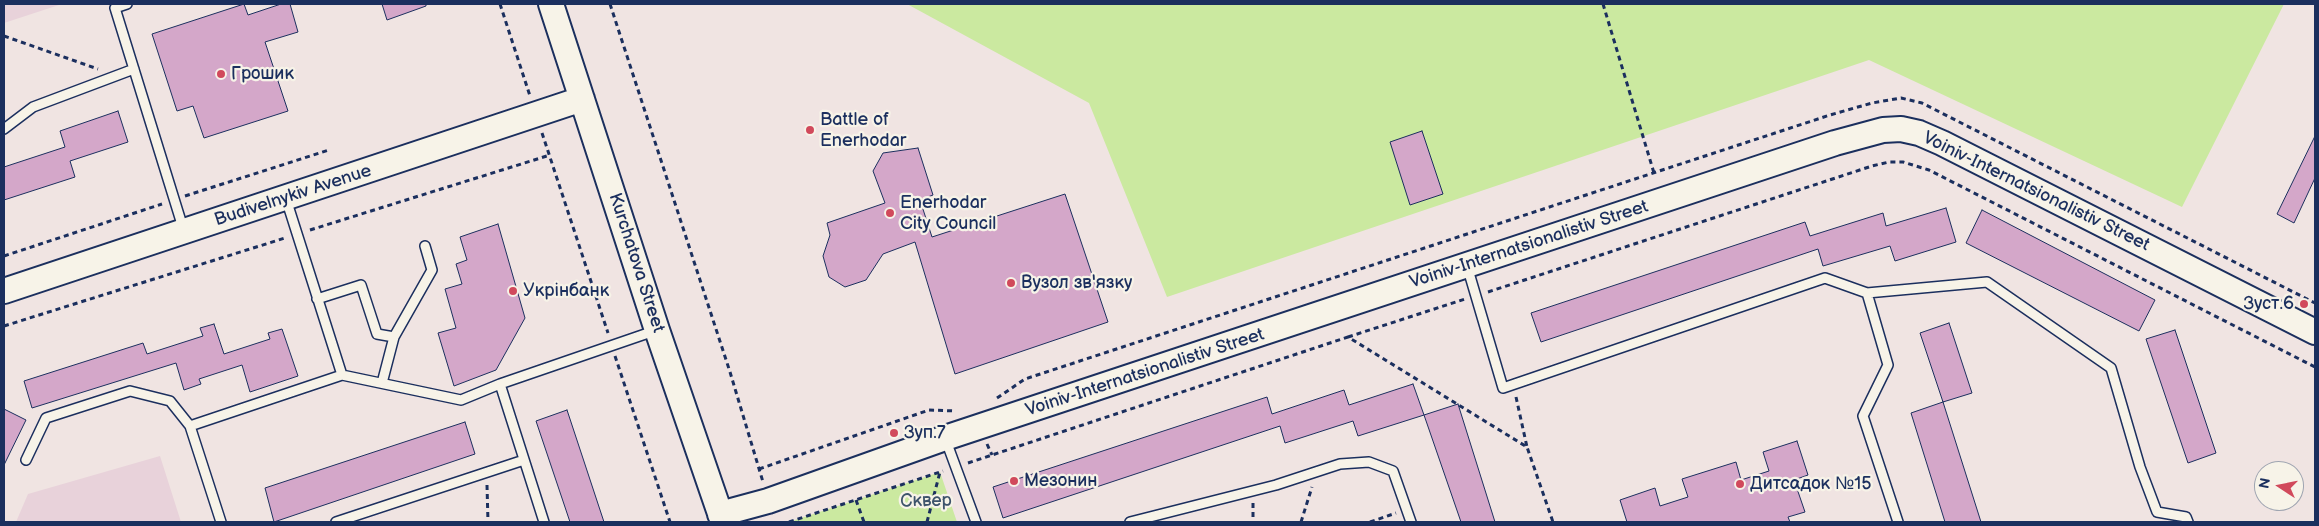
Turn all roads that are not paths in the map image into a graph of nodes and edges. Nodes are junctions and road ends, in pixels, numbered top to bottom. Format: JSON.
{"nodes":[{"id":1,"x":127,"y":4,"type":"edge"},
{"id":2,"x":551,"y":4,"type":"edge"},
{"id":3,"x":114,"y":6,"type":"edge"},
{"id":4,"x":134,"y":69,"type":"junction"},
{"id":5,"x":582,"y":98,"type":"junction"},
{"id":6,"x":4,"y":129,"type":"edge"},
{"id":7,"x":286,"y":199,"type":"junction"},
{"id":8,"x":184,"y":231,"type":"junction"},
{"id":9,"x":425,"y":246,"type":"dead end"},
{"id":10,"x":1467,"y":266,"type":"junction"},
{"id":11,"x":4,"y":291,"type":"edge"},
{"id":12,"x":1868,"y":293,"type":"junction"},
{"id":13,"x":317,"y":299,"type":"junction"},
{"id":14,"x":657,"y":330,"type":"junction"},
{"id":15,"x":2315,"y":332,"type":"edge"},
{"id":16,"x":394,"y":337,"type":"junction"},
{"id":17,"x":342,"y":375,"type":"junction"},
{"id":18,"x":382,"y":383,"type":"junction"},
{"id":19,"x":500,"y":384,"type":"junction"},
{"id":20,"x":190,"y":426,"type":"junction"},
{"id":21,"x":945,"y":438,"type":"junction"},
{"id":22,"x":26,"y":460,"type":"dead end"},
{"id":23,"x":524,"y":460,"type":"junction"},
{"id":24,"x":722,"y":518,"type":"edge"},
{"id":25,"x":221,"y":522,"type":"edge"},
{"id":26,"x":336,"y":522,"type":"edge"},
{"id":27,"x":544,"y":522,"type":"edge"},
{"id":28,"x":976,"y":522,"type":"edge"},
{"id":29,"x":1130,"y":522,"type":"edge"},
{"id":30,"x":1411,"y":522,"type":"edge"},
{"id":31,"x":1898,"y":522,"type":"edge"},
{"id":32,"x":2188,"y":522,"type":"edge"}],
"edges":[{"from":1,"to":3,"type":"lane"},
{"from":2,"to":5,"type":"street","name":"Kurchatova Street"},
{"from":3,"to":4,"type":"lane"},
{"from":4,"to":6,"type":"lane"},
{"from":4,"to":8,"type":"lane"},
{"from":5,"to":7,"type":"street","name":"Budivelnykiv Avenue"},
{"from":5,"to":14,"type":"street","name":"Kurchatova Street"},
{"from":7,"to":8,"type":"street","name":"Budivelnykiv Avenue"},
{"from":7,"to":13,"type":"lane"},
{"from":8,"to":11,"type":"street","name":"Budivelnykiv Avenue"},
{"from":9,"to":16,"type":"lane"},
{"from":10,"to":12,"type":"lane"},
{"from":10,"to":15,"type":"street","name":"Voiniv-Internatsionalistiv Street"},
{"from":10,"to":21,"type":"street","name":"Voiniv-Internatsionalistiv Street"},
{"from":12,"to":31,"type":"lane"},
{"from":12,"to":32,"type":"lane"},
{"from":13,"to":16,"type":"lane"},
{"from":13,"to":17,"type":"lane"},
{"from":14,"to":19,"type":"lane"},
{"from":14,"to":24,"type":"street","name":"Kurchatova Street"},
{"from":16,"to":18,"type":"lane"},
{"from":17,"to":18,"type":"lane"},
{"from":17,"to":20,"type":"lane"},
{"from":18,"to":19,"type":"lane"},
{"from":19,"to":23,"type":"lane"},
{"from":20,"to":22,"type":"lane"},
{"from":20,"to":25,"type":"lane"},
{"from":21,"to":24,"type":"street","name":"Voiniv-Internatsionalistiv Street"},
{"from":21,"to":28,"type":"lane"},
{"from":23,"to":26,"type":"lane"},
{"from":23,"to":27,"type":"lane"},
{"from":29,"to":30,"type":"lane"}]}
